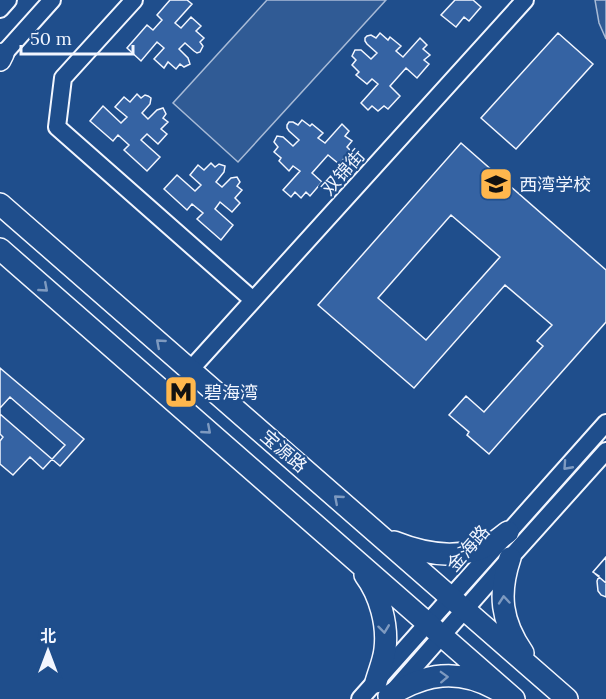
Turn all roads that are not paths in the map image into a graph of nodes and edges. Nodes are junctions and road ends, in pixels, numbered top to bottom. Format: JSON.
{"nodes":[{"id":1,"x":8,"y":0,"type":"edge"},
{"id":2,"x":52,"y":0,"type":"edge"},
{"id":3,"x":134,"y":0,"type":"edge"},
{"id":4,"x":525,"y":0,"type":"edge"},
{"id":5,"x":0,"y":9,"type":"edge"},
{"id":6,"x":1,"y":57,"type":"edge"},
{"id":7,"x":0,"y":191,"type":"edge"},
{"id":8,"x":0,"y":204,"type":"edge"},
{"id":9,"x":19,"y":220,"type":"junction"},
{"id":10,"x":0,"y":249,"type":"edge"},
{"id":11,"x":254,"y":300,"type":"junction"},
{"id":12,"x":190,"y":370,"type":"junction"},
{"id":13,"x":606,"y":423,"type":"edge"},
{"id":14,"x":606,"y":451,"type":"edge"},
{"id":15,"x":508,"y":532,"type":"junction"},
{"id":16,"x":382,"y":538,"type":"junction"},
{"id":17,"x":353,"y":558,"type":"junction"},
{"id":18,"x":510,"y":558,"type":"junction"},
{"id":19,"x":458,"y":603,"type":"junction"},
{"id":20,"x":435,"y":629,"type":"junction"},
{"id":21,"x":535,"y":671,"type":"junction"},
{"id":22,"x":384,"y":692,"type":"edge"},
{"id":23,"x":360,"y":699,"type":"edge"},
{"id":24,"x":513,"y":699,"type":"edge"},
{"id":25,"x":567,"y":699,"type":"edge"}],
"edges":[{"from":1,"to":5,"type":"street"},
{"from":2,"to":6,"type":"street"},
{"from":3,"to":11,"type":"street"},
{"from":4,"to":11,"type":"street","name":"双锦街"},
{"from":7,"to":9,"type":"main road"},
{"from":8,"to":9,"type":"main road","name":"宝源路"},
{"from":12,"to":9,"type":"main road","name":"宝源路","one_way":true},
{"from":10,"to":17,"type":"main road","name":"宝源路","one_way":true},
{"from":11,"to":12,"type":"street","name":"双锦街"},
{"from":16,"to":12,"type":"main road","name":"宝源路","one_way":true},
{"from":13,"to":15,"type":"street","name":"金海路","one_way":true},
{"from":14,"to":18,"type":"street","name":"金海路"},
{"from":15,"to":16,"type":"main road"},
{"from":15,"to":19,"type":"street","name":"金海路"},
{"from":16,"to":19,"type":"main road","name":"宝源路"},
{"from":17,"to":20,"type":"main road","name":"宝源路"},
{"from":17,"to":22,"type":"main road","one_way":true},
{"from":18,"to":19,"type":"street","name":"金海路"},
{"from":21,"to":18,"type":"main road","one_way":true},
{"from":19,"to":20,"type":"street","name":"金海路"},
{"from":19,"to":21,"type":"main road","name":"宝源路"},
{"from":20,"to":22,"type":"street","name":"金海路"},
{"from":20,"to":24,"type":"main road","name":"宝源路"},
{"from":21,"to":25,"type":"main road","name":"宝源路"},
{"from":22,"to":23,"type":"street","name":"金海路"},
{"from":22,"to":24,"type":"main road","one_way":true}]}
